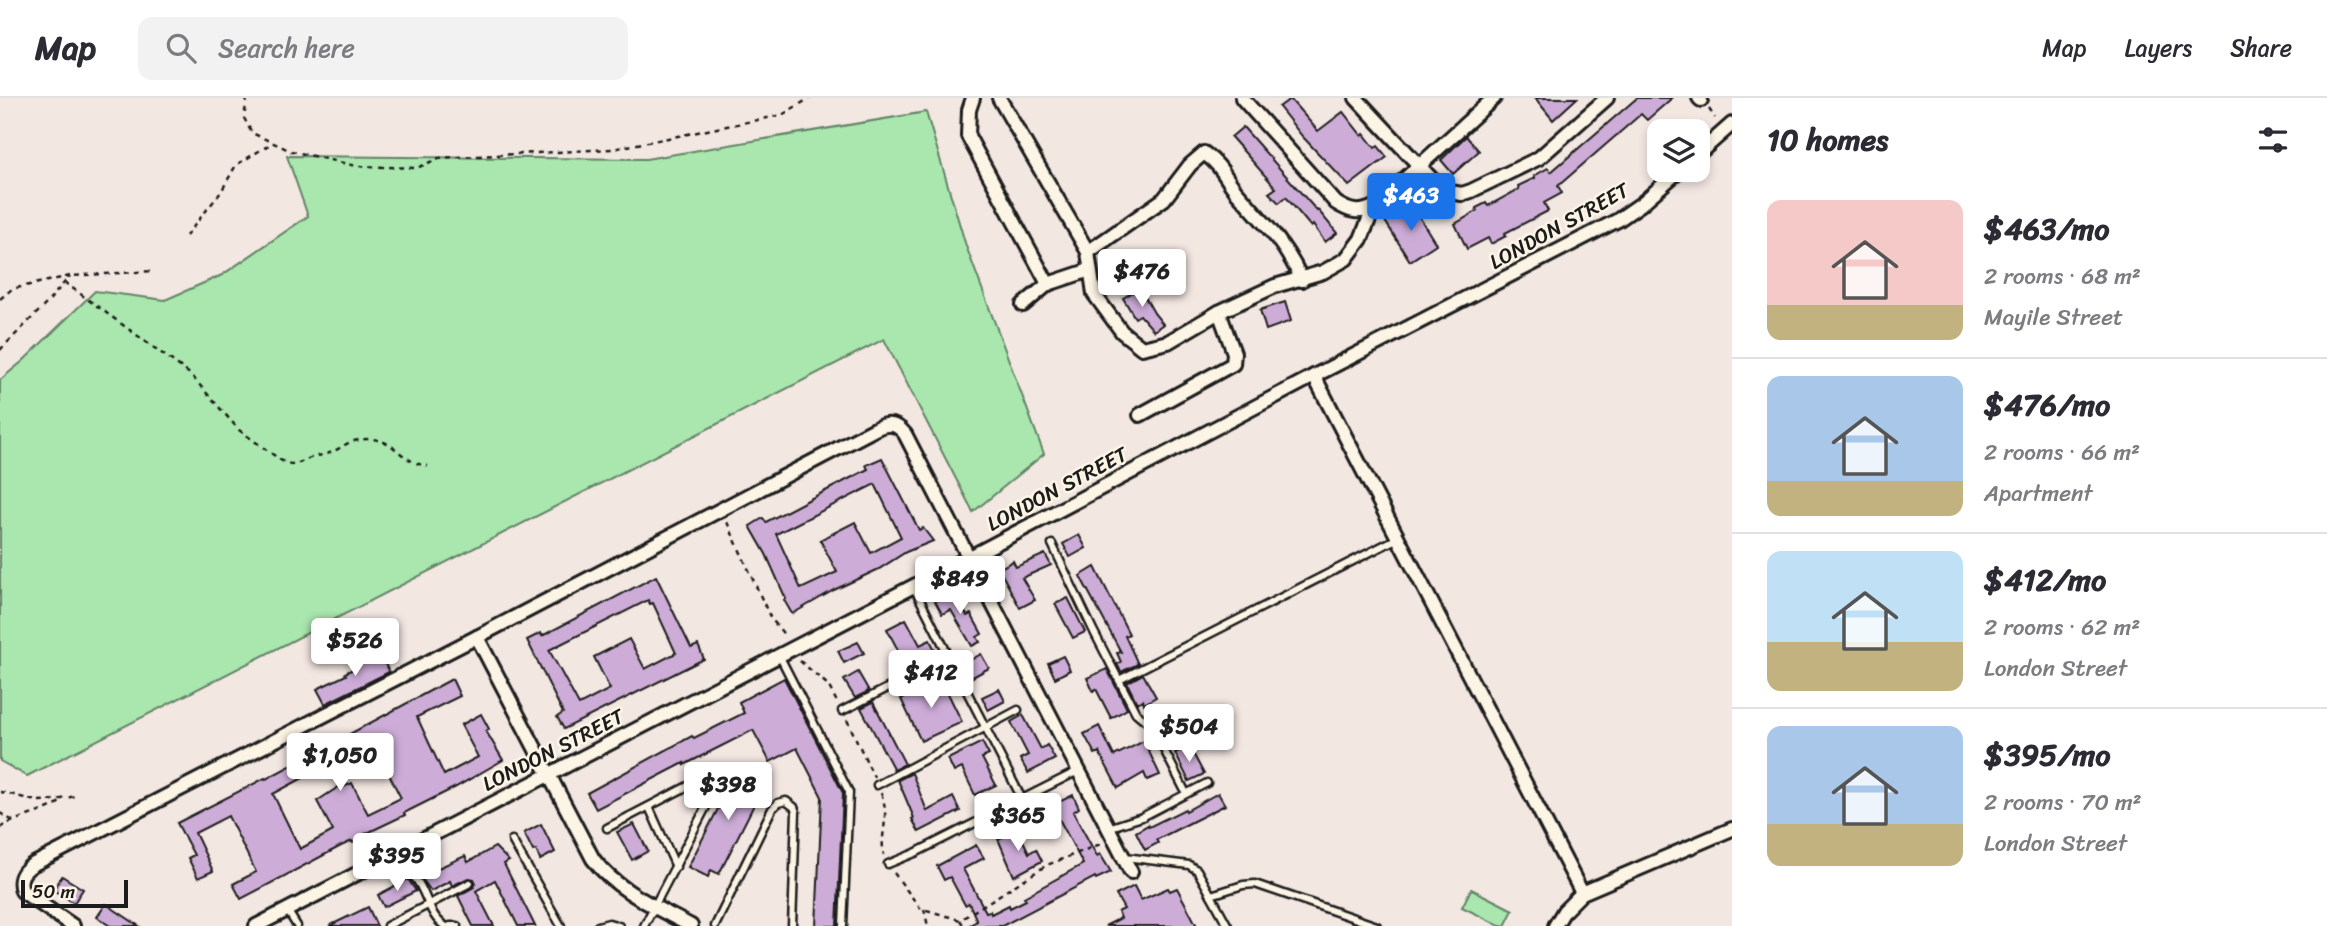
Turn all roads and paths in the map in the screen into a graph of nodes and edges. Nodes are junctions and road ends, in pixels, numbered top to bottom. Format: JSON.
{"nodes":[{"id":1,"x":247,"y":98,"type":"edge"},
{"id":2,"x":810,"y":98,"type":"edge"},
{"id":3,"x":973,"y":98,"type":"edge"},
{"id":4,"x":999,"y":98,"type":"edge"},
{"id":5,"x":1242,"y":98,"type":"edge"},
{"id":6,"x":1356,"y":98,"type":"edge"},
{"id":7,"x":1494,"y":98,"type":"edge"},
{"id":8,"x":1607,"y":98,"type":"edge"},
{"id":9,"x":1732,"y":124,"type":"edge"},
{"id":10,"x":1710,"y":143,"type":"edge"},
{"id":11,"x":269,"y":145,"type":"dead end"},
{"id":12,"x":1419,"y":166,"type":"junction"},
{"id":13,"x":1666,"y":182,"type":"edge"},
{"id":14,"x":1374,"y":207,"type":"junction"},
{"id":15,"x":186,"y":236,"type":"dead end"},
{"id":16,"x":1088,"y":252,"type":"junction"},
{"id":17,"x":1090,"y":270,"type":"junction"},
{"id":18,"x":154,"y":271,"type":"dead end"},
{"id":19,"x":69,"y":276,"type":"junction"},
{"id":20,"x":1301,"y":280,"type":"junction"},
{"id":21,"x":64,"y":282,"type":"junction"},
{"id":22,"x":1048,"y":284,"type":"junction"},
{"id":23,"x":0,"y":299,"type":"edge"},
{"id":24,"x":1023,"y":304,"type":"dead end"},
{"id":25,"x":1219,"y":312,"type":"junction"},
{"id":26,"x":0,"y":350,"type":"edge"},
{"id":27,"x":1314,"y":376,"type":"junction"},
{"id":28,"x":1140,"y":415,"type":"dead end"},
{"id":29,"x":428,"y":466,"type":"dead end"},
{"id":30,"x":721,"y":510,"type":"junction"},
{"id":31,"x":1398,"y":538,"type":"junction"},
{"id":32,"x":1052,"y":544,"type":"dead end"},
{"id":33,"x":968,"y":558,"type":"junction"},
{"id":34,"x":913,"y":586,"type":"junction"},
{"id":35,"x":477,"y":637,"type":"junction"},
{"id":36,"x":792,"y":648,"type":"junction"},
{"id":37,"x":779,"y":655,"type":"junction"},
{"id":38,"x":949,"y":657,"type":"junction"},
{"id":39,"x":1119,"y":680,"type":"junction"},
{"id":40,"x":1018,"y":710,"type":"dead end"},
{"id":41,"x":842,"y":711,"type":"junction"},
{"id":42,"x":985,"y":728,"type":"junction"},
{"id":43,"x":1078,"y":771,"type":"junction"},
{"id":44,"x":547,"y":774,"type":"junction"},
{"id":45,"x":1207,"y":783,"type":"dead end"},
{"id":46,"x":877,"y":785,"type":"junction"},
{"id":47,"x":0,"y":792,"type":"edge"},
{"id":48,"x":1186,"y":793,"type":"junction"},
{"id":49,"x":78,"y":794,"type":"dead end"},
{"id":50,"x":66,"y":798,"type":"junction"},
{"id":51,"x":1022,"y":799,"type":"junction"},
{"id":52,"x":649,"y":807,"type":"junction"},
{"id":53,"x":0,"y":813,"type":"edge"},
{"id":54,"x":13,"y":821,"type":"junction"},
{"id":55,"x":0,"y":828,"type":"edge"},
{"id":56,"x":607,"y":828,"type":"dead end"},
{"id":57,"x":1732,"y":829,"type":"edge"},
{"id":58,"x":1110,"y":833,"type":"junction"},
{"id":59,"x":512,"y":840,"type":"dead end"},
{"id":60,"x":1123,"y":856,"type":"junction"},
{"id":61,"x":888,"y":864,"type":"junction"},
{"id":62,"x":676,"y":867,"type":"junction"},
{"id":63,"x":408,"y":872,"type":"dead end"},
{"id":64,"x":1132,"y":872,"type":"dead end"},
{"id":65,"x":470,"y":883,"type":"dead end"},
{"id":66,"x":1582,"y":893,"type":"junction"},
{"id":67,"x":1210,"y":895,"type":"junction"},
{"id":68,"x":430,"y":904,"type":"junction"},
{"id":69,"x":656,"y":906,"type":"junction"},
{"id":70,"x":924,"y":909,"type":"junction"},
{"id":71,"x":287,"y":910,"type":"junction"},
{"id":72,"x":960,"y":920,"type":"junction"},
{"id":73,"x":73,"y":926,"type":"edge"},
{"id":74,"x":256,"y":926,"type":"edge"},
{"id":75,"x":297,"y":926,"type":"edge"},
{"id":76,"x":387,"y":926,"type":"edge"},
{"id":77,"x":447,"y":926,"type":"edge"},
{"id":78,"x":457,"y":926,"type":"edge"},
{"id":79,"x":561,"y":926,"type":"edge"},
{"id":80,"x":597,"y":926,"type":"edge"},
{"id":81,"x":619,"y":926,"type":"edge"},
{"id":82,"x":644,"y":926,"type":"edge"},
{"id":83,"x":691,"y":926,"type":"edge"},
{"id":84,"x":715,"y":926,"type":"edge"},
{"id":85,"x":792,"y":926,"type":"edge"},
{"id":86,"x":843,"y":926,"type":"edge"},
{"id":87,"x":928,"y":926,"type":"edge"},
{"id":88,"x":964,"y":926,"type":"edge"},
{"id":89,"x":1228,"y":926,"type":"edge"},
{"id":90,"x":1377,"y":926,"type":"edge"},
{"id":91,"x":1555,"y":926,"type":"edge"}],
"edges":[{"from":1,"to":2,"type":"path"},
{"from":3,"to":22,"type":"street"},
{"from":4,"to":16,"type":"street"},
{"from":5,"to":14,"type":"street"},
{"from":6,"to":12,"type":"street"},
{"from":7,"to":12,"type":"street"},
{"from":8,"to":12,"type":"street"},
{"from":9,"to":10,"type":"street"},
{"from":11,"to":15,"type":"path"},
{"from":12,"to":14,"type":"street"},
{"from":13,"to":27,"type":"street","name":"LONDON STREET"},
{"from":14,"to":20,"type":"street"},
{"from":16,"to":17,"type":"street"},
{"from":16,"to":20,"type":"street"},
{"from":17,"to":22,"type":"street"},
{"from":17,"to":25,"type":"street"},
{"from":18,"to":19,"type":"path"},
{"from":19,"to":21,"type":"path"},
{"from":19,"to":23,"type":"path"},
{"from":20,"to":25,"type":"street"},
{"from":21,"to":26,"type":"path"},
{"from":21,"to":29,"type":"path"},
{"from":22,"to":24,"type":"street"},
{"from":25,"to":28,"type":"street"},
{"from":27,"to":31,"type":"street"},
{"from":27,"to":33,"type":"street","name":"LONDON STREET"},
{"from":30,"to":33,"type":"street"},
{"from":30,"to":35,"type":"street"},
{"from":30,"to":36,"type":"path"},
{"from":31,"to":39,"type":"lane"},
{"from":31,"to":66,"type":"street"},
{"from":32,"to":39,"type":"lane"},
{"from":33,"to":34,"type":"street","name":"LONDON STREET"},
{"from":33,"to":43,"type":"street"},
{"from":34,"to":36,"type":"street","name":"LONDON STREET"},
{"from":34,"to":38,"type":"lane"},
{"from":35,"to":44,"type":"street"},
{"from":35,"to":73,"type":"street"},
{"from":36,"to":37,"type":"street","name":"LONDON STREET"},
{"from":36,"to":41,"type":"path"},
{"from":37,"to":44,"type":"street","name":"LONDON STREET"},
{"from":37,"to":86,"type":"lane"},
{"from":38,"to":41,"type":"lane"},
{"from":38,"to":42,"type":"lane"},
{"from":39,"to":48,"type":"lane"},
{"from":40,"to":42,"type":"lane"},
{"from":41,"to":46,"type":"path"},
{"from":42,"to":46,"type":"lane"},
{"from":42,"to":51,"type":"lane"},
{"from":43,"to":51,"type":"lane"},
{"from":43,"to":58,"type":"street"},
{"from":44,"to":69,"type":"street"},
{"from":44,"to":71,"type":"street","name":"LONDON STREET"},
{"from":45,"to":48,"type":"lane"},
{"from":46,"to":61,"type":"path"},
{"from":47,"to":50,"type":"path"},
{"from":48,"to":58,"type":"lane"},
{"from":49,"to":50,"type":"path"},
{"from":50,"to":54,"type":"path"},
{"from":51,"to":61,"type":"lane"},
{"from":52,"to":56,"type":"lane"},
{"from":52,"to":62,"type":"lane"},
{"from":52,"to":62,"type":"lane"},
{"from":53,"to":54,"type":"path"},
{"from":54,"to":55,"type":"path"},
{"from":57,"to":66,"type":"street"},
{"from":58,"to":60,"type":"street"},
{"from":58,"to":72,"type":"path"},
{"from":59,"to":79,"type":"lane"},
{"from":60,"to":64,"type":"street"},
{"from":60,"to":67,"type":"lane"},
{"from":61,"to":70,"type":"path"},
{"from":62,"to":69,"type":"lane"},
{"from":63,"to":68,"type":"lane"},
{"from":65,"to":68,"type":"lane"},
{"from":66,"to":91,"type":"street"},
{"from":67,"to":89,"type":"lane"},
{"from":67,"to":90,"type":"lane"},
{"from":68,"to":76,"type":"lane"},
{"from":68,"to":77,"type":"lane"},
{"from":69,"to":82,"type":"lane"},
{"from":69,"to":83,"type":"street"},
{"from":70,"to":72,"type":"path"},
{"from":70,"to":87,"type":"path"},
{"from":71,"to":74,"type":"street","name":"LONDON STREET"},
{"from":71,"to":75,"type":"lane"},
{"from":72,"to":88,"type":"path"},
{"from":77,"to":78,"type":"lane"},
{"from":80,"to":81,"type":"lane"},
{"from":84,"to":85,"type":"lane"}]}
